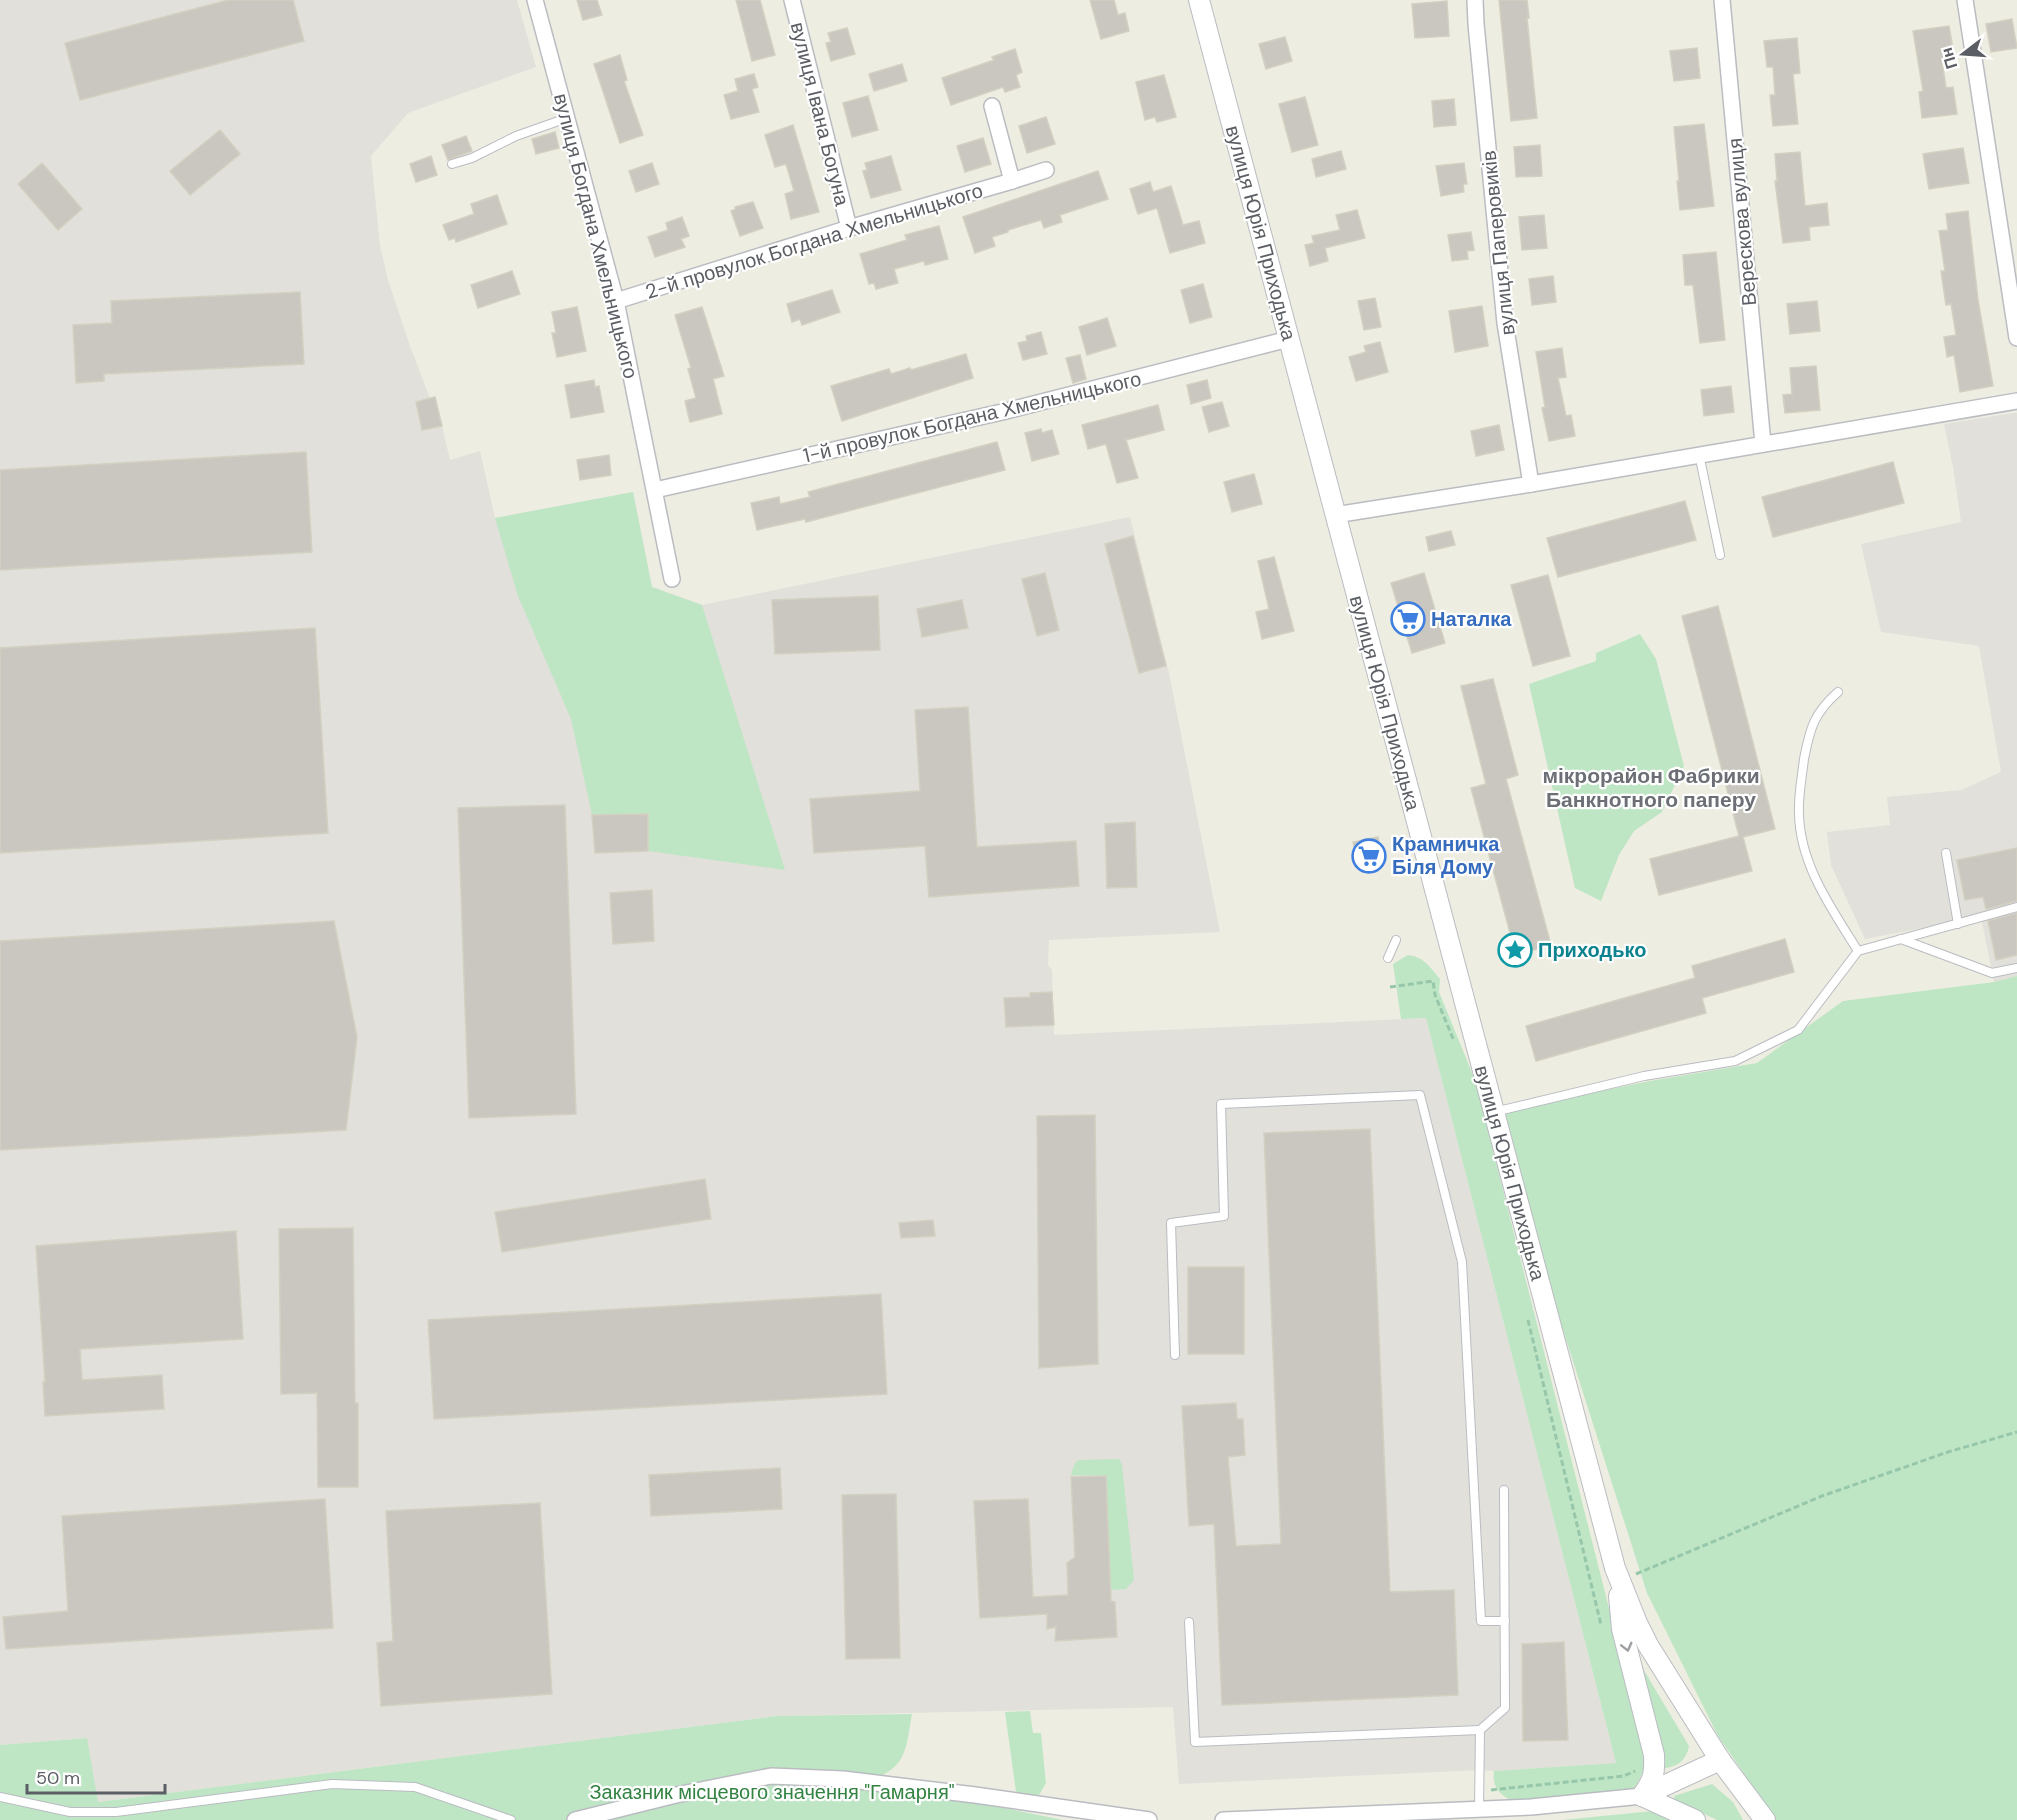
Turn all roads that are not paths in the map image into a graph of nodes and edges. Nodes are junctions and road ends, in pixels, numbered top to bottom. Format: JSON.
{"nodes":[{"id":1,"x":535,"y":0,"type":"edge"},
{"id":2,"x":792,"y":0,"type":"edge"},
{"id":3,"x":1199,"y":0,"type":"edge"},
{"id":4,"x":1476,"y":0,"type":"edge"},
{"id":5,"x":1722,"y":0,"type":"edge"},
{"id":6,"x":1965,"y":0,"type":"edge"},
{"id":7,"x":992,"y":106,"type":"dead end"},
{"id":8,"x":567,"y":118,"type":"junction"},
{"id":9,"x":452,"y":164,"type":"dead end"},
{"id":10,"x":1046,"y":170,"type":"dead end"},
{"id":11,"x":1011,"y":180,"type":"junction"},
{"id":12,"x":849,"y":228,"type":"junction"},
{"id":13,"x":616,"y":301,"type":"junction"},
{"id":14,"x":2017,"y":338,"type":"edge"},
{"id":15,"x":1289,"y":339,"type":"junction"},
{"id":16,"x":2017,"y":401,"type":"edge"},
{"id":17,"x":1763,"y":444,"type":"junction"},
{"id":18,"x":1699,"y":454,"type":"junction"},
{"id":19,"x":1531,"y":484,"type":"junction"},
{"id":20,"x":655,"y":490,"type":"junction"},
{"id":21,"x":1335,"y":515,"type":"junction"},
{"id":22,"x":1720,"y":555,"type":"dead end"},
{"id":23,"x":672,"y":579,"type":"dead end"},
{"id":24,"x":1838,"y":692,"type":"dead end"},
{"id":25,"x":1946,"y":853,"type":"dead end"},
{"id":26,"x":2017,"y":907,"type":"edge"},
{"id":27,"x":1958,"y":924,"type":"junction"},
{"id":28,"x":1901,"y":939,"type":"junction"},
{"id":29,"x":1396,"y":940,"type":"dead end"},
{"id":30,"x":1858,"y":951,"type":"junction"},
{"id":31,"x":1388,"y":957,"type":"dead end"},
{"id":32,"x":2017,"y":968,"type":"edge"},
{"id":33,"x":1493,"y":1112,"type":"junction"},
{"id":34,"x":1175,"y":1355,"type":"dead end"},
{"id":35,"x":1504,"y":1490,"type":"dead end"},
{"id":36,"x":1618,"y":1574,"type":"junction"},
{"id":37,"x":1504,"y":1621,"type":"junction"},
{"id":38,"x":1189,"y":1622,"type":"dead end"},
{"id":39,"x":1480,"y":1730,"type":"junction"},
{"id":40,"x":1720,"y":1760,"type":"junction"},
{"id":41,"x":1642,"y":1796,"type":"junction"},
{"id":42,"x":0,"y":1797,"type":"edge"},
{"id":43,"x":1479,"y":1809,"type":"junction"},
{"id":44,"x":511,"y":1820,"type":"edge"},
{"id":45,"x":575,"y":1820,"type":"edge"},
{"id":46,"x":1149,"y":1820,"type":"edge"},
{"id":47,"x":1223,"y":1820,"type":"edge"},
{"id":48,"x":1695,"y":1820,"type":"edge"},
{"id":49,"x":1764,"y":1820,"type":"edge"}],
"edges":[{"from":1,"to":8,"type":"street","name":"вулиця Богдана Хмельницького"},
{"from":2,"to":12,"type":"street","name":"вулиця Івана Богуна"},
{"from":3,"to":15,"type":"street","name":"вулиця Юрія Приходька"},
{"from":4,"to":19,"type":"street","name":"вулиця Паперовиків"},
{"from":5,"to":17,"type":"street","name":"Верескова вулиця"},
{"from":6,"to":14,"type":"street"},
{"from":7,"to":11,"type":"street"},
{"from":8,"to":9,"type":"lane"},
{"from":8,"to":13,"type":"street","name":"вулиця Богдана Хмельницького"},
{"from":10,"to":11,"type":"street","name":"2-й провулок Богдана Хмельницького"},
{"from":11,"to":12,"type":"street","name":"2-й провулок Богдана Хмельницького"},
{"from":12,"to":13,"type":"street","name":"2-й провулок Богдана Хмельницького"},
{"from":13,"to":20,"type":"street","name":"вулиця Богдана Хмельницького"},
{"from":15,"to":20,"type":"street","name":"1-й провулок Богдана Хмельницького"},
{"from":15,"to":21,"type":"street","name":"вулиця Юрія Приходька"},
{"from":16,"to":17,"type":"street"},
{"from":17,"to":18,"type":"street"},
{"from":18,"to":19,"type":"street"},
{"from":18,"to":22,"type":"lane"},
{"from":19,"to":21,"type":"street"},
{"from":20,"to":23,"type":"street","name":"вулиця Богдана Хмельницького"},
{"from":21,"to":33,"type":"street","name":"вулиця Юрія Приходька"},
{"from":24,"to":30,"type":"lane"},
{"from":25,"to":27,"type":"lane"},
{"from":26,"to":27,"type":"lane"},
{"from":27,"to":28,"type":"lane"},
{"from":28,"to":30,"type":"lane"},
{"from":28,"to":32,"type":"lane"},
{"from":29,"to":31,"type":"lane"},
{"from":30,"to":33,"type":"lane"},
{"from":33,"to":36,"type":"street","name":"вулиця Юрія Приходька"},
{"from":34,"to":37,"type":"lane"},
{"from":35,"to":37,"type":"lane"},
{"from":36,"to":40,"type":"street"},
{"from":36,"to":41,"type":"street","one_way":true},
{"from":37,"to":39,"type":"lane"},
{"from":38,"to":39,"type":"lane"},
{"from":39,"to":43,"type":"lane"},
{"from":40,"to":41,"type":"street"},
{"from":40,"to":49,"type":"street"},
{"from":41,"to":43,"type":"street"},
{"from":41,"to":48,"type":"street"},
{"from":42,"to":44,"type":"lane"},
{"from":43,"to":47,"type":"street"},
{"from":45,"to":46,"type":"street"}]}
